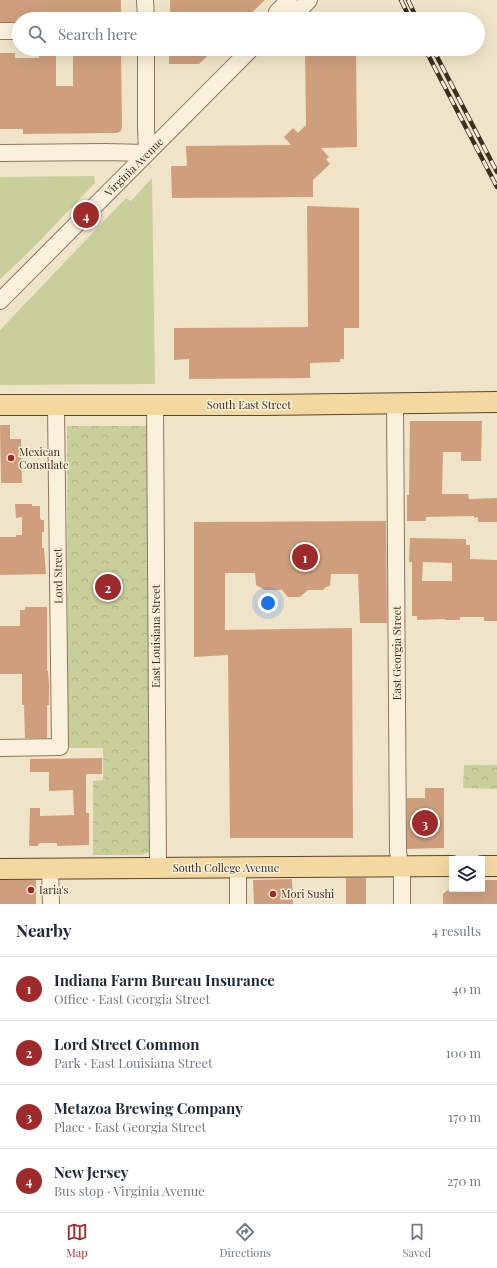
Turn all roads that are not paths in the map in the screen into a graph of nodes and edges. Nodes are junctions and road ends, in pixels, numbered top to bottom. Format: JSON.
{"nodes":[{"id":1,"x":145,"y":0,"type":"edge"},
{"id":2,"x":289,"y":0,"type":"edge"},
{"id":3,"x":309,"y":0,"type":"edge"},
{"id":4,"x":146,"y":12,"type":"edge"},
{"id":5,"x":277,"y":12,"type":"edge"},
{"id":6,"x":298,"y":12,"type":"edge"},
{"id":7,"x":0,"y":31,"type":"edge"},
{"id":8,"x":12,"y":31,"type":"edge"},
{"id":9,"x":146,"y":56,"type":"edge"},
{"id":10,"x":244,"y":56,"type":"edge"},
{"id":11,"x":0,"y":152,"type":"edge"},
{"id":12,"x":147,"y":153,"type":"junction"},
{"id":13,"x":0,"y":301,"type":"edge"},
{"id":14,"x":395,"y":402,"type":"junction"},
{"id":15,"x":497,"y":402,"type":"edge"},
{"id":16,"x":0,"y":405,"type":"edge"},
{"id":17,"x":155,"y":405,"type":"junction"},
{"id":18,"x":56,"y":406,"type":"junction"},
{"id":19,"x":0,"y":748,"type":"edge"},
{"id":20,"x":449,"y":866,"type":"edge"},
{"id":21,"x":485,"y":866,"type":"edge"},
{"id":22,"x":497,"y":866,"type":"edge"},
{"id":23,"x":401,"y":867,"type":"junction"},
{"id":24,"x":50,"y":868,"type":"junction"},
{"id":25,"x":158,"y":868,"type":"junction"},
{"id":26,"x":238,"y":868,"type":"junction"},
{"id":27,"x":0,"y":869,"type":"edge"},
{"id":28,"x":51,"y":904,"type":"edge"},
{"id":29,"x":238,"y":904,"type":"edge"},
{"id":30,"x":402,"y":904,"type":"edge"}],
"edges":[{"from":1,"to":4,"type":"street"},
{"from":2,"to":5,"type":"street"},
{"from":3,"to":6,"type":"street"},
{"from":7,"to":8,"type":"street"},
{"from":9,"to":12,"type":"street"},
{"from":10,"to":12,"type":"street","name":"Virginia Avenue"},
{"from":11,"to":12,"type":"street"},
{"from":12,"to":13,"type":"street","name":"Virginia Avenue"},
{"from":14,"to":15,"type":"main road","name":"South East Street"},
{"from":14,"to":17,"type":"main road","name":"South East Street"},
{"from":14,"to":23,"type":"street","name":"East Georgia Street"},
{"from":16,"to":18,"type":"main road","name":"South East Street"},
{"from":17,"to":18,"type":"main road","name":"South East Street"},
{"from":17,"to":25,"type":"street","name":"East Louisiana Street"},
{"from":18,"to":19,"type":"street","name":"Lord Street"},
{"from":20,"to":23,"type":"main road","name":"South College Avenue"},
{"from":21,"to":22,"type":"main road"},
{"from":23,"to":26,"type":"main road","name":"South College Avenue"},
{"from":23,"to":30,"type":"street","name":"East Georgia Street"},
{"from":24,"to":25,"type":"main road","name":"South College Avenue"},
{"from":24,"to":27,"type":"main road","name":"South College Avenue"},
{"from":24,"to":28,"type":"street"},
{"from":25,"to":26,"type":"main road","name":"South College Avenue"},
{"from":26,"to":29,"type":"street"}]}
